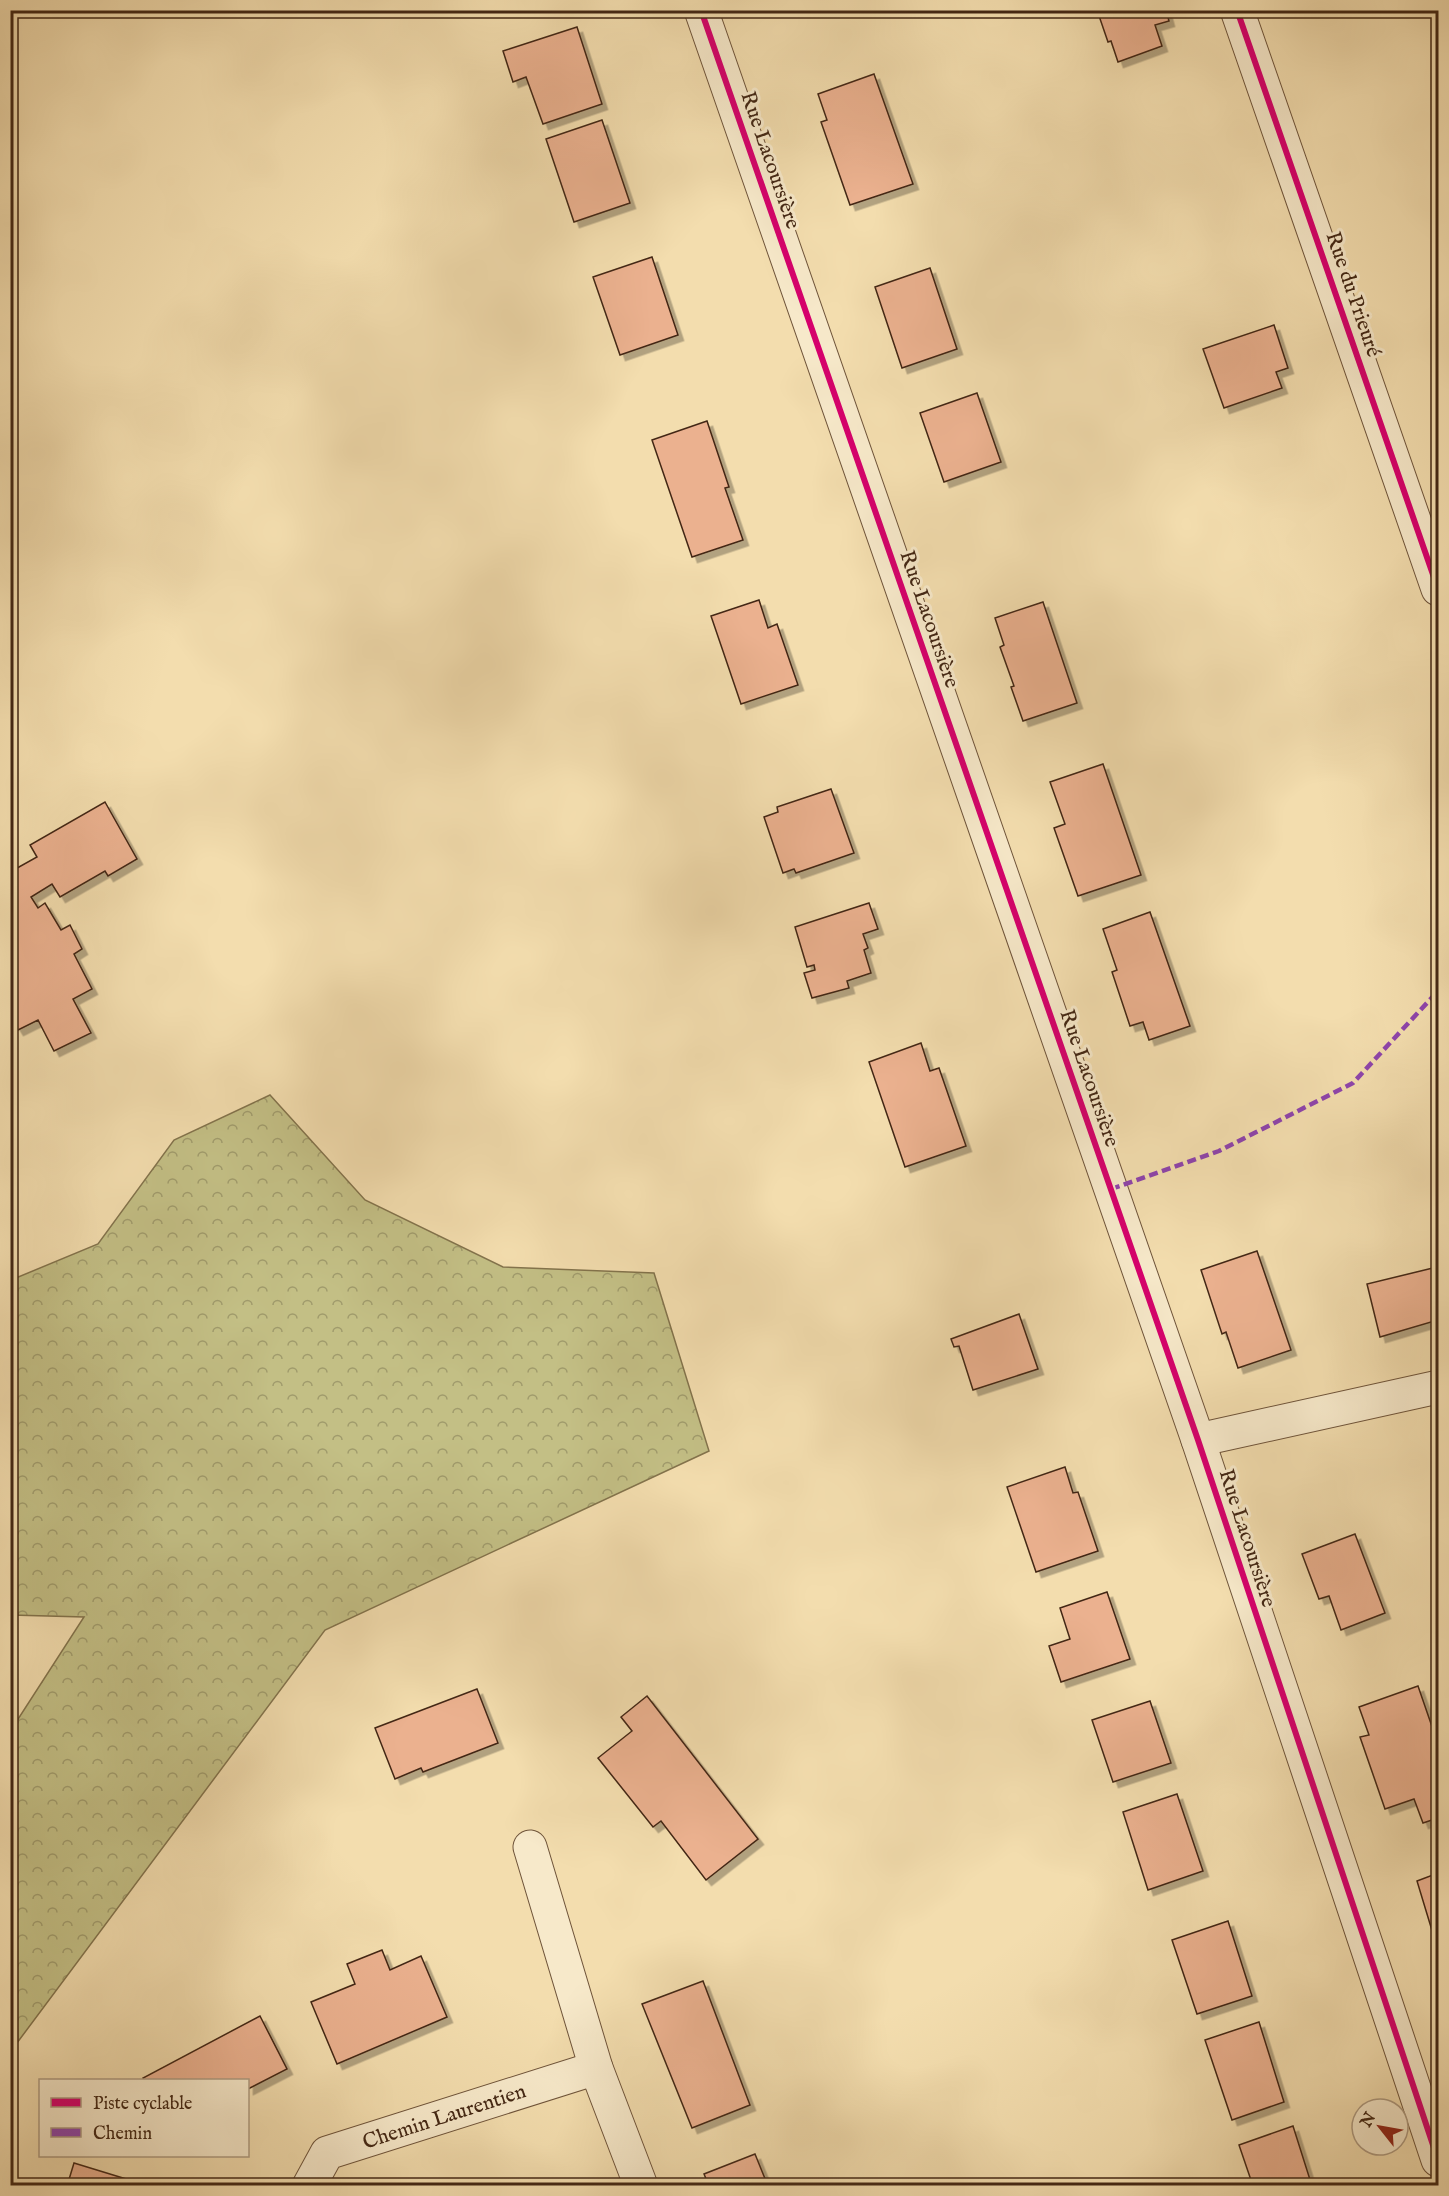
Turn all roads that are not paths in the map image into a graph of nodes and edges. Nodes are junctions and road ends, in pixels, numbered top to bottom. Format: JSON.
{"nodes":[{"id":1,"x":701,"y":10,"type":"edge"},
{"id":2,"x":1238,"y":10,"type":"edge"},
{"id":3,"x":1438,"y":589,"type":"edge"},
{"id":4,"x":1438,"y":1387,"type":"edge"},
{"id":5,"x":1198,"y":1440,"type":"junction"},
{"id":6,"x":530,"y":1847,"type":"dead end"},
{"id":7,"x":596,"y":2068,"type":"junction"},
{"id":8,"x":1438,"y":2160,"type":"edge"},
{"id":9,"x":309,"y":2186,"type":"edge"},
{"id":10,"x":641,"y":2186,"type":"edge"}],
"edges":[{"from":1,"to":5,"type":"street","name":"Rue Lacoursière"},
{"from":2,"to":3,"type":"street","name":"Rue du Prieuré"},
{"from":4,"to":5,"type":"street"},
{"from":5,"to":8,"type":"street","name":"Rue Lacoursière"},
{"from":6,"to":7,"type":"street"},
{"from":7,"to":9,"type":"street","name":"Chemin Laurentien"},
{"from":7,"to":10,"type":"street"}]}
